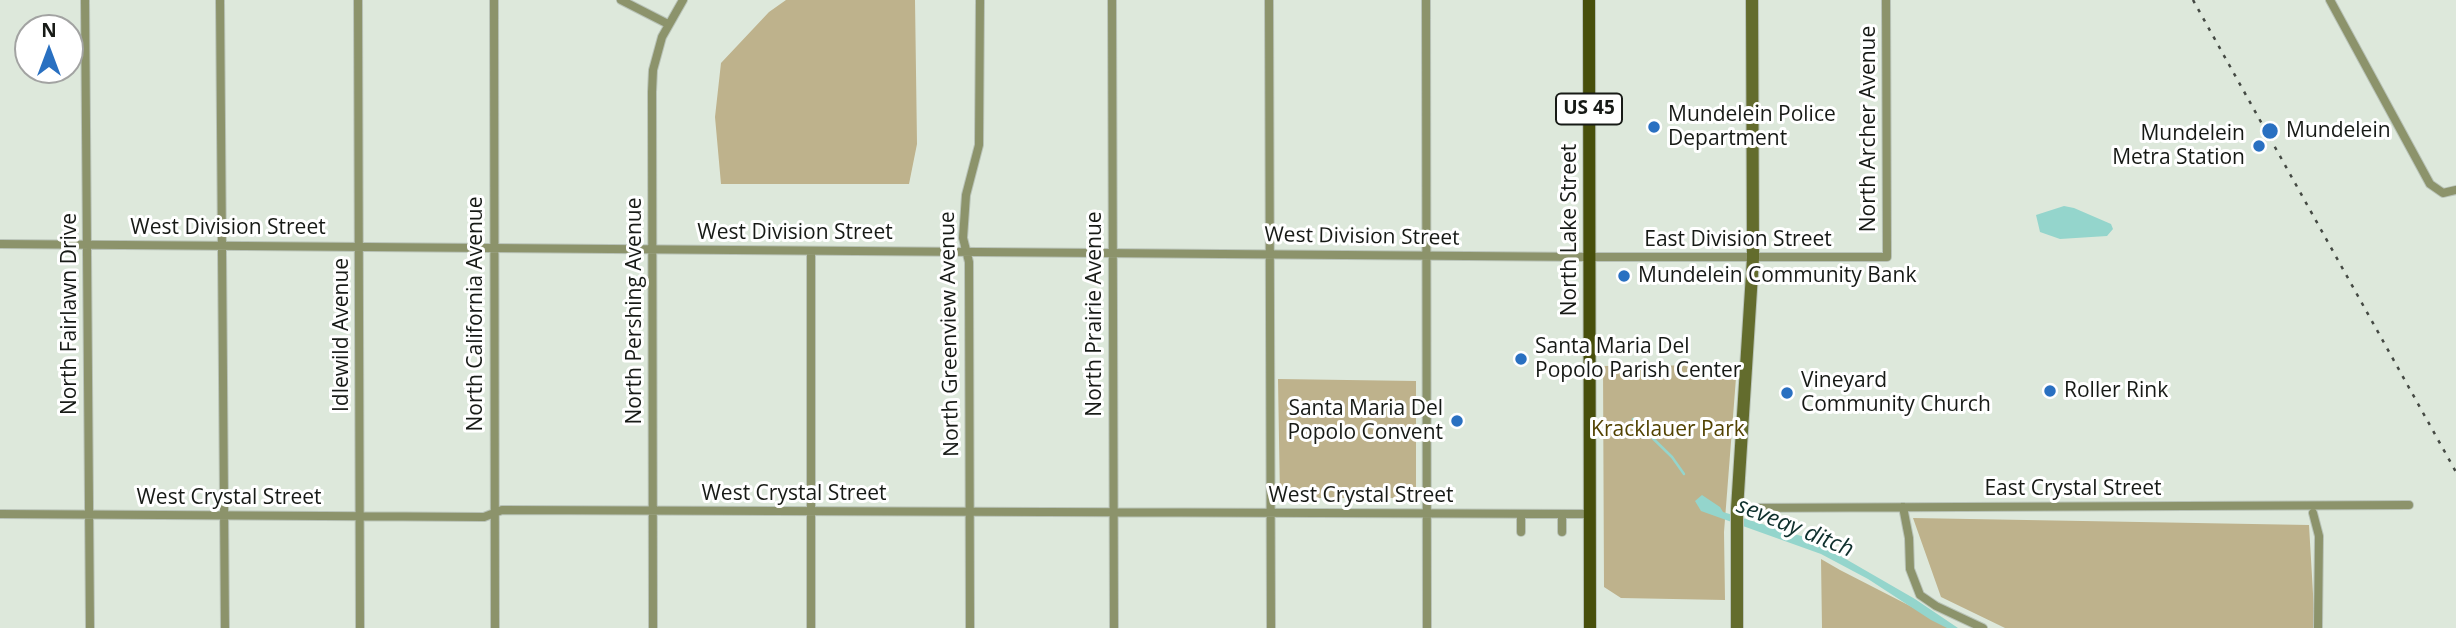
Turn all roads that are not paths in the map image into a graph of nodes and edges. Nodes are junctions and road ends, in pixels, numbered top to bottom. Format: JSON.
{"nodes":[{"id":1,"x":85,"y":0,"type":"edge"},
{"id":2,"x":220,"y":0,"type":"edge"},
{"id":3,"x":358,"y":0,"type":"edge"},
{"id":4,"x":494,"y":0,"type":"edge"},
{"id":5,"x":621,"y":0,"type":"edge"},
{"id":6,"x":683,"y":0,"type":"edge"},
{"id":7,"x":980,"y":0,"type":"edge"},
{"id":8,"x":1112,"y":0,"type":"edge"},
{"id":9,"x":1269,"y":0,"type":"edge"},
{"id":10,"x":1426,"y":0,"type":"edge"},
{"id":11,"x":1589,"y":0,"type":"edge"},
{"id":12,"x":1752,"y":0,"type":"edge"},
{"id":13,"x":1886,"y":0,"type":"edge"},
{"id":14,"x":2330,"y":0,"type":"edge"},
{"id":15,"x":668,"y":24,"type":"junction"},
{"id":16,"x":2451,"y":191,"type":"edge"},
{"id":17,"x":0,"y":244,"type":"edge"},
{"id":18,"x":88,"y":245,"type":"junction"},
{"id":19,"x":223,"y":246,"type":"junction"},
{"id":20,"x":359,"y":246,"type":"junction"},
{"id":21,"x":493,"y":248,"type":"junction"},
{"id":22,"x":652,"y":249,"type":"junction"},
{"id":23,"x":811,"y":251,"type":"junction"},
{"id":24,"x":966,"y":251,"type":"junction"},
{"id":25,"x":1112,"y":252,"type":"junction"},
{"id":26,"x":1270,"y":253,"type":"junction"},
{"id":27,"x":1427,"y":255,"type":"junction"},
{"id":28,"x":1590,"y":257,"type":"junction"},
{"id":29,"x":1886,"y":257,"type":"joint"},
{"id":30,"x":1752,"y":258,"type":"junction"},
{"id":31,"x":2409,"y":505,"type":"dead end"},
{"id":32,"x":1903,"y":507,"type":"junction"},
{"id":33,"x":1737,"y":508,"type":"junction"},
{"id":34,"x":653,"y":511,"type":"junction"},
{"id":35,"x":811,"y":512,"type":"junction"},
{"id":36,"x":970,"y":513,"type":"junction"},
{"id":37,"x":1113,"y":513,"type":"junction"},
{"id":38,"x":1426,"y":513,"type":"junction"},
{"id":39,"x":2313,"y":513,"type":"dead end"},
{"id":40,"x":0,"y":514,"type":"edge"},
{"id":41,"x":494,"y":514,"type":"junction"},
{"id":42,"x":1270,"y":514,"type":"junction"},
{"id":43,"x":1521,"y":514,"type":"junction"},
{"id":44,"x":1562,"y":514,"type":"junction"},
{"id":45,"x":1590,"y":514,"type":"junction"},
{"id":46,"x":90,"y":515,"type":"junction"},
{"id":47,"x":225,"y":516,"type":"junction"},
{"id":48,"x":360,"y":517,"type":"junction"},
{"id":49,"x":1521,"y":532,"type":"dead end"},
{"id":50,"x":1562,"y":532,"type":"dead end"},
{"id":51,"x":90,"y":628,"type":"edge"},
{"id":52,"x":225,"y":628,"type":"edge"},
{"id":53,"x":360,"y":628,"type":"edge"},
{"id":54,"x":495,"y":628,"type":"edge"},
{"id":55,"x":653,"y":628,"type":"edge"},
{"id":56,"x":811,"y":628,"type":"edge"},
{"id":57,"x":970,"y":628,"type":"edge"},
{"id":58,"x":1114,"y":628,"type":"edge"},
{"id":59,"x":1271,"y":628,"type":"edge"},
{"id":60,"x":1427,"y":628,"type":"edge"},
{"id":61,"x":1590,"y":628,"type":"edge"},
{"id":62,"x":1737,"y":628,"type":"edge"},
{"id":63,"x":1983,"y":628,"type":"edge"},
{"id":64,"x":2318,"y":628,"type":"edge"}],
"edges":[{"from":1,"to":18,"type":"street","name":"North Fairlawn Drive"},
{"from":2,"to":19,"type":"street"},
{"from":3,"to":20,"type":"street","name":"Idlewild Avenue"},
{"from":4,"to":21,"type":"street","name":"North California Avenue"},
{"from":5,"to":15,"type":"street"},
{"from":6,"to":15,"type":"street","name":"North Pershing Avenue"},
{"from":7,"to":24,"type":"street","name":"North Greenview Avenue"},
{"from":8,"to":25,"type":"street","name":"North Prairie Avenue"},
{"from":9,"to":26,"type":"street"},
{"from":10,"to":27,"type":"street"},
{"from":11,"to":28,"type":"main road","name":"North Lake Street","number":"US 45"},
{"from":12,"to":30,"type":"street"},
{"from":13,"to":29,"type":"street","name":"North Archer Avenue"},
{"from":14,"to":16,"type":"street"},
{"from":15,"to":22,"type":"street","name":"North Pershing Avenue"},
{"from":17,"to":18,"type":"street","name":"West Division Street"},
{"from":18,"to":19,"type":"street","name":"West Division Street"},
{"from":18,"to":46,"type":"street","name":"North Fairlawn Drive"},
{"from":19,"to":20,"type":"street","name":"West Division Street"},
{"from":19,"to":47,"type":"street"},
{"from":20,"to":21,"type":"street","name":"West Division Street"},
{"from":20,"to":48,"type":"street","name":"Idlewild Avenue"},
{"from":21,"to":22,"type":"street","name":"West Division Street"},
{"from":21,"to":41,"type":"street","name":"North California Avenue"},
{"from":22,"to":23,"type":"street","name":"West Division Street"},
{"from":22,"to":34,"type":"street","name":"North Pershing Avenue"},
{"from":23,"to":24,"type":"street","name":"West Division Street"},
{"from":23,"to":35,"type":"street"},
{"from":24,"to":25,"type":"street","name":"West Division Street"},
{"from":24,"to":36,"type":"street","name":"North Greenview Avenue"},
{"from":25,"to":26,"type":"street","name":"West Division Street"},
{"from":25,"to":37,"type":"street","name":"North Prairie Avenue"},
{"from":26,"to":27,"type":"street","name":"West Division Street"},
{"from":26,"to":42,"type":"street"},
{"from":27,"to":28,"type":"street","name":"West Division Street"},
{"from":27,"to":38,"type":"street"},
{"from":28,"to":30,"type":"street","name":"East Division Street"},
{"from":28,"to":45,"type":"main road","name":"North Lake Street","number":"US 45"},
{"from":29,"to":30,"type":"street","name":"East Division Street"},
{"from":30,"to":33,"type":"street"},
{"from":31,"to":32,"type":"street","name":"East Crystal Street"},
{"from":32,"to":33,"type":"street","name":"East Crystal Street"},
{"from":32,"to":63,"type":"street"},
{"from":33,"to":62,"type":"street"},
{"from":34,"to":35,"type":"street","name":"West Crystal Street"},
{"from":34,"to":41,"type":"street","name":"West Crystal Street"},
{"from":34,"to":55,"type":"street","name":"North Pershing Avenue"},
{"from":35,"to":36,"type":"street","name":"West Crystal Street"},
{"from":35,"to":56,"type":"street"},
{"from":36,"to":37,"type":"street","name":"West Crystal Street"},
{"from":36,"to":57,"type":"street","name":"North Greenview Avenue"},
{"from":37,"to":42,"type":"street","name":"West Crystal Street"},
{"from":37,"to":58,"type":"street","name":"North Prairie Avenue"},
{"from":38,"to":42,"type":"street","name":"West Crystal Street"},
{"from":38,"to":43,"type":"street","name":"West Crystal Street"},
{"from":38,"to":60,"type":"street"},
{"from":39,"to":64,"type":"street"},
{"from":40,"to":46,"type":"street","name":"West Crystal Street"},
{"from":41,"to":48,"type":"street","name":"West Crystal Street"},
{"from":41,"to":54,"type":"street","name":"North California Avenue"},
{"from":42,"to":59,"type":"street"},
{"from":43,"to":44,"type":"street","name":"West Crystal Street"},
{"from":43,"to":49,"type":"street"},
{"from":44,"to":45,"type":"street","name":"West Crystal Street"},
{"from":44,"to":50,"type":"street"},
{"from":45,"to":61,"type":"main road","name":"North Lake Street","number":"US 45"},
{"from":46,"to":47,"type":"street","name":"West Crystal Street"},
{"from":46,"to":51,"type":"street","name":"North Fairlawn Drive"},
{"from":47,"to":48,"type":"street","name":"West Crystal Street"},
{"from":47,"to":52,"type":"street"},
{"from":48,"to":53,"type":"street","name":"Idlewild Avenue"}]}
